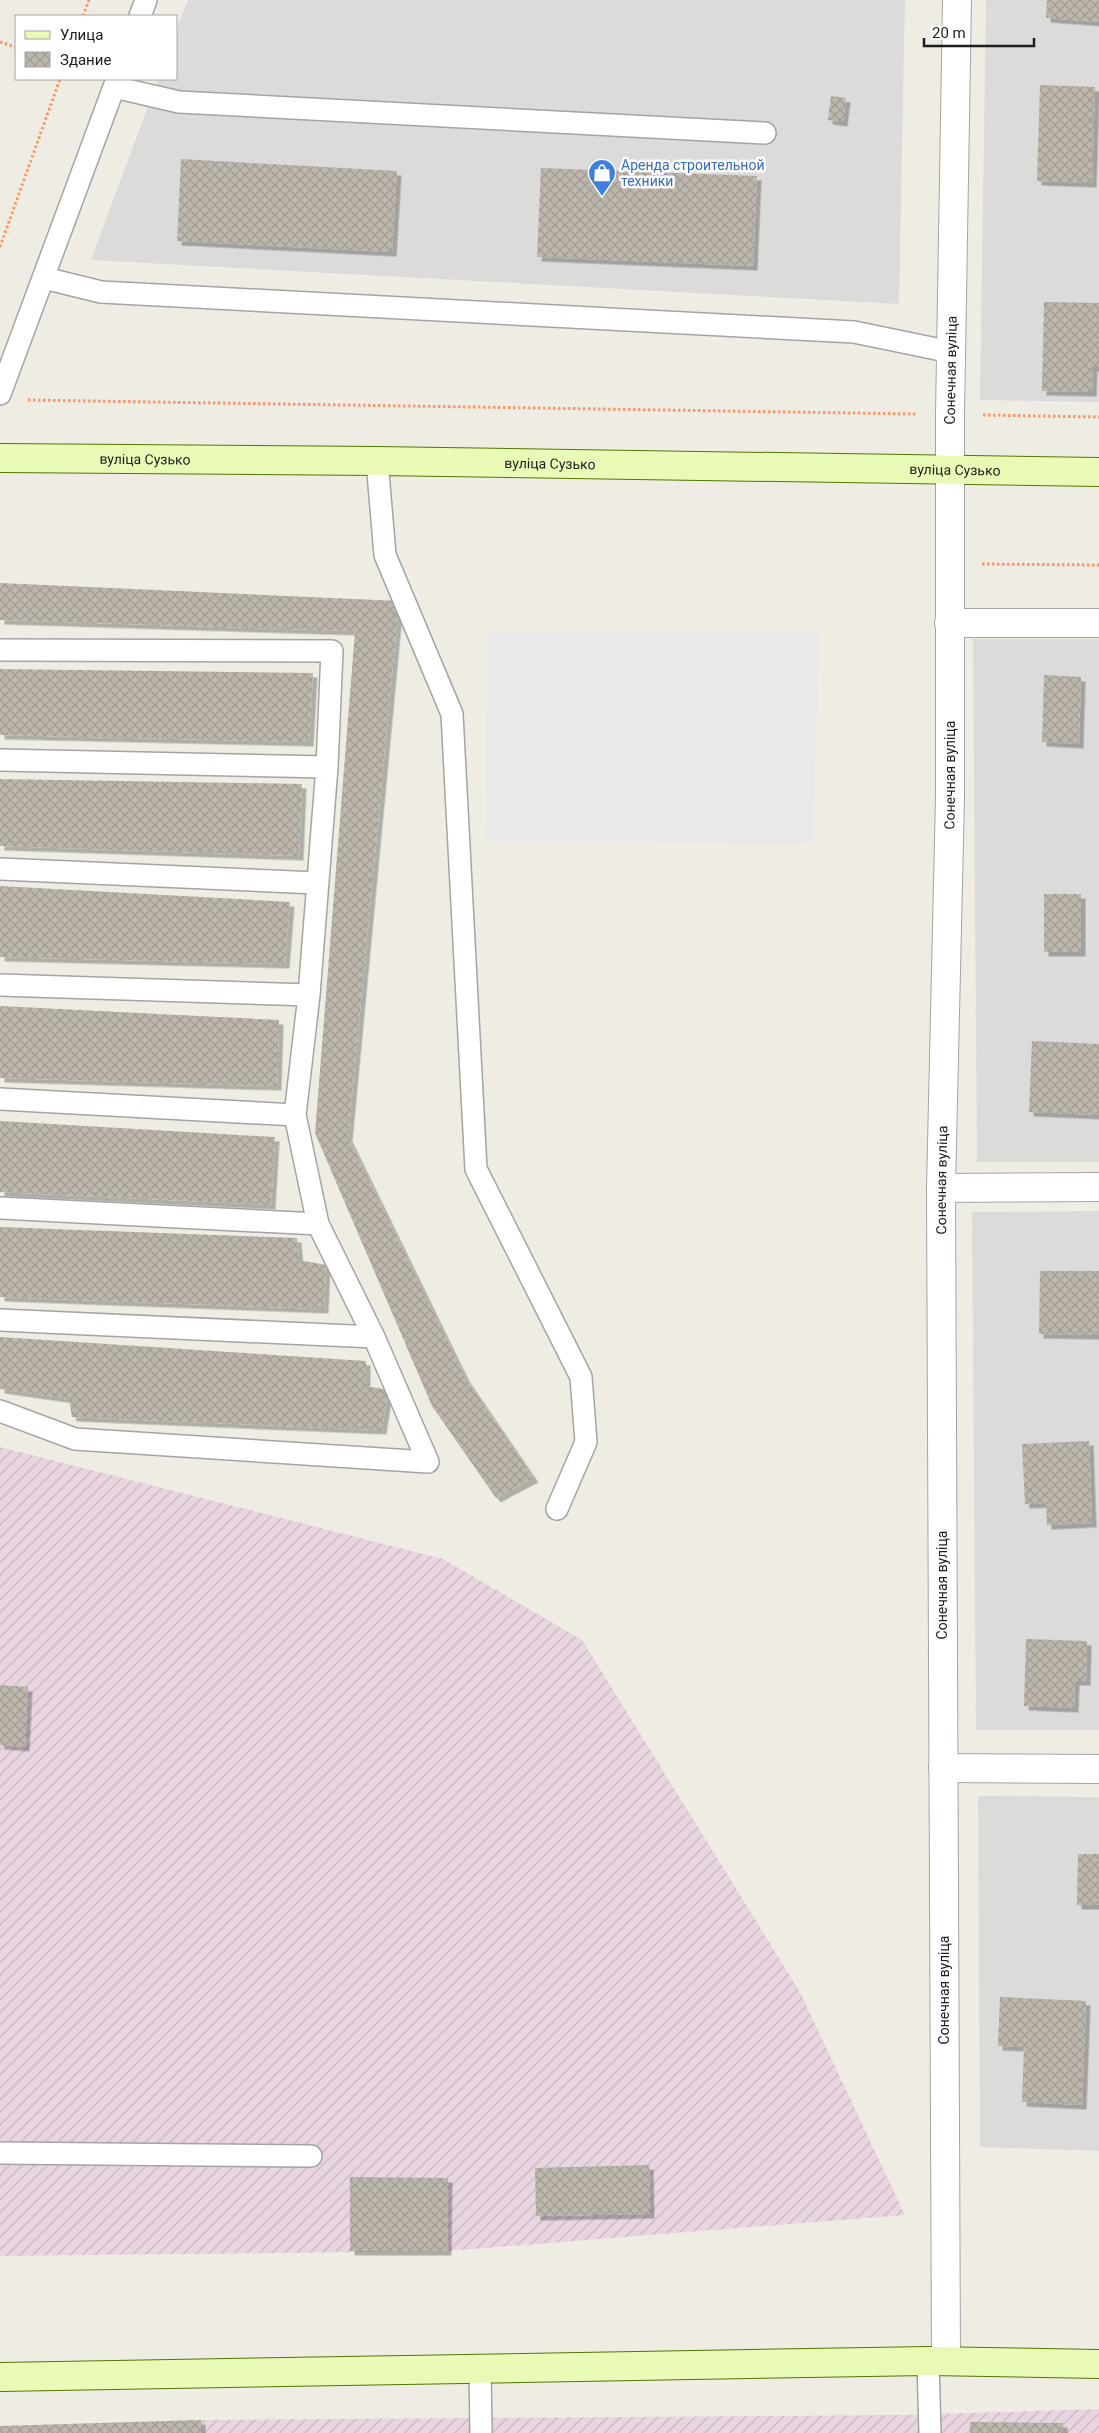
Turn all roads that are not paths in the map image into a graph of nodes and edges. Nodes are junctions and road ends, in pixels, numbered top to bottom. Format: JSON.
{"nodes":[{"id":1,"x":146,"y":0,"type":"edge"},
{"id":2,"x":957,"y":0,"type":"edge"},
{"id":3,"x":140,"y":15,"type":"edge"},
{"id":4,"x":116,"y":83,"type":"edge"},
{"id":5,"x":765,"y":133,"type":"dead end"},
{"id":6,"x":44,"y":278,"type":"junction"},
{"id":7,"x":952,"y":352,"type":"junction"},
{"id":8,"x":10,"y":397,"type":"edge"},
{"id":9,"x":0,"y":458,"type":"edge"},
{"id":10,"x":377,"y":461,"type":"junction"},
{"id":11,"x":950,"y":471,"type":"junction"},
{"id":12,"x":1099,"y":472,"type":"edge"},
{"id":13,"x":949,"y":623,"type":"junction"},
{"id":14,"x":1099,"y":623,"type":"edge"},
{"id":15,"x":0,"y":650,"type":"edge"},
{"id":16,"x":0,"y":760,"type":"edge"},
{"id":17,"x":327,"y":767,"type":"junction"},
{"id":18,"x":0,"y":869,"type":"edge"},
{"id":19,"x":318,"y":883,"type":"junction"},
{"id":20,"x":0,"y":985,"type":"edge"},
{"id":21,"x":309,"y":995,"type":"junction"},
{"id":22,"x":0,"y":1099,"type":"edge"},
{"id":23,"x":295,"y":1115,"type":"junction"},
{"id":24,"x":1099,"y":1187,"type":"edge"},
{"id":25,"x":941,"y":1188,"type":"junction"},
{"id":26,"x":0,"y":1208,"type":"edge"},
{"id":27,"x":318,"y":1224,"type":"junction"},
{"id":28,"x":0,"y":1320,"type":"edge"},
{"id":29,"x":374,"y":1337,"type":"junction"},
{"id":30,"x":0,"y":1411,"type":"edge"},
{"id":31,"x":557,"y":1509,"type":"dead end"},
{"id":32,"x":943,"y":1768,"type":"junction"},
{"id":33,"x":1099,"y":1769,"type":"edge"},
{"id":34,"x":0,"y":2154,"type":"edge"},
{"id":35,"x":311,"y":2156,"type":"dead end"},
{"id":36,"x":937,"y":2361,"type":"junction"},
{"id":37,"x":1099,"y":2364,"type":"edge"},
{"id":38,"x":480,"y":2368,"type":"junction"},
{"id":39,"x":0,"y":2377,"type":"edge"},
{"id":40,"x":481,"y":2433,"type":"edge"},
{"id":41,"x":930,"y":2433,"type":"edge"}],
"edges":[{"from":1,"to":3,"type":"lane"},
{"from":2,"to":7,"type":"street","name":"Сонечная вуліца"},
{"from":4,"to":5,"type":"lane"},
{"from":4,"to":6,"type":"lane"},
{"from":6,"to":7,"type":"lane"},
{"from":6,"to":8,"type":"lane"},
{"from":7,"to":11,"type":"street","name":"Сонечная вуліца"},
{"from":9,"to":10,"type":"street","name":"вуліца Сузько"},
{"from":10,"to":11,"type":"street","name":"вуліца Сузько"},
{"from":10,"to":31,"type":"lane"},
{"from":11,"to":12,"type":"street","name":"вуліца Сузько"},
{"from":11,"to":13,"type":"street","name":"Сонечная вуліца"},
{"from":13,"to":14,"type":"street"},
{"from":13,"to":25,"type":"street","name":"Сонечная вуліца"},
{"from":15,"to":17,"type":"lane"},
{"from":16,"to":17,"type":"lane"},
{"from":17,"to":19,"type":"lane"},
{"from":18,"to":19,"type":"lane"},
{"from":19,"to":21,"type":"lane"},
{"from":20,"to":21,"type":"lane"},
{"from":21,"to":23,"type":"lane"},
{"from":22,"to":23,"type":"lane"},
{"from":23,"to":27,"type":"lane"},
{"from":24,"to":25,"type":"street"},
{"from":25,"to":32,"type":"street","name":"Сонечная вуліца"},
{"from":26,"to":27,"type":"lane"},
{"from":27,"to":29,"type":"lane"},
{"from":28,"to":29,"type":"lane"},
{"from":29,"to":30,"type":"lane"},
{"from":32,"to":33,"type":"street"},
{"from":32,"to":36,"type":"street","name":"Сонечная вуліца"},
{"from":34,"to":35,"type":"lane"},
{"from":36,"to":37,"type":"street"},
{"from":36,"to":38,"type":"street"},
{"from":36,"to":41,"type":"lane"},
{"from":38,"to":39,"type":"street"},
{"from":38,"to":40,"type":"lane"}]}
